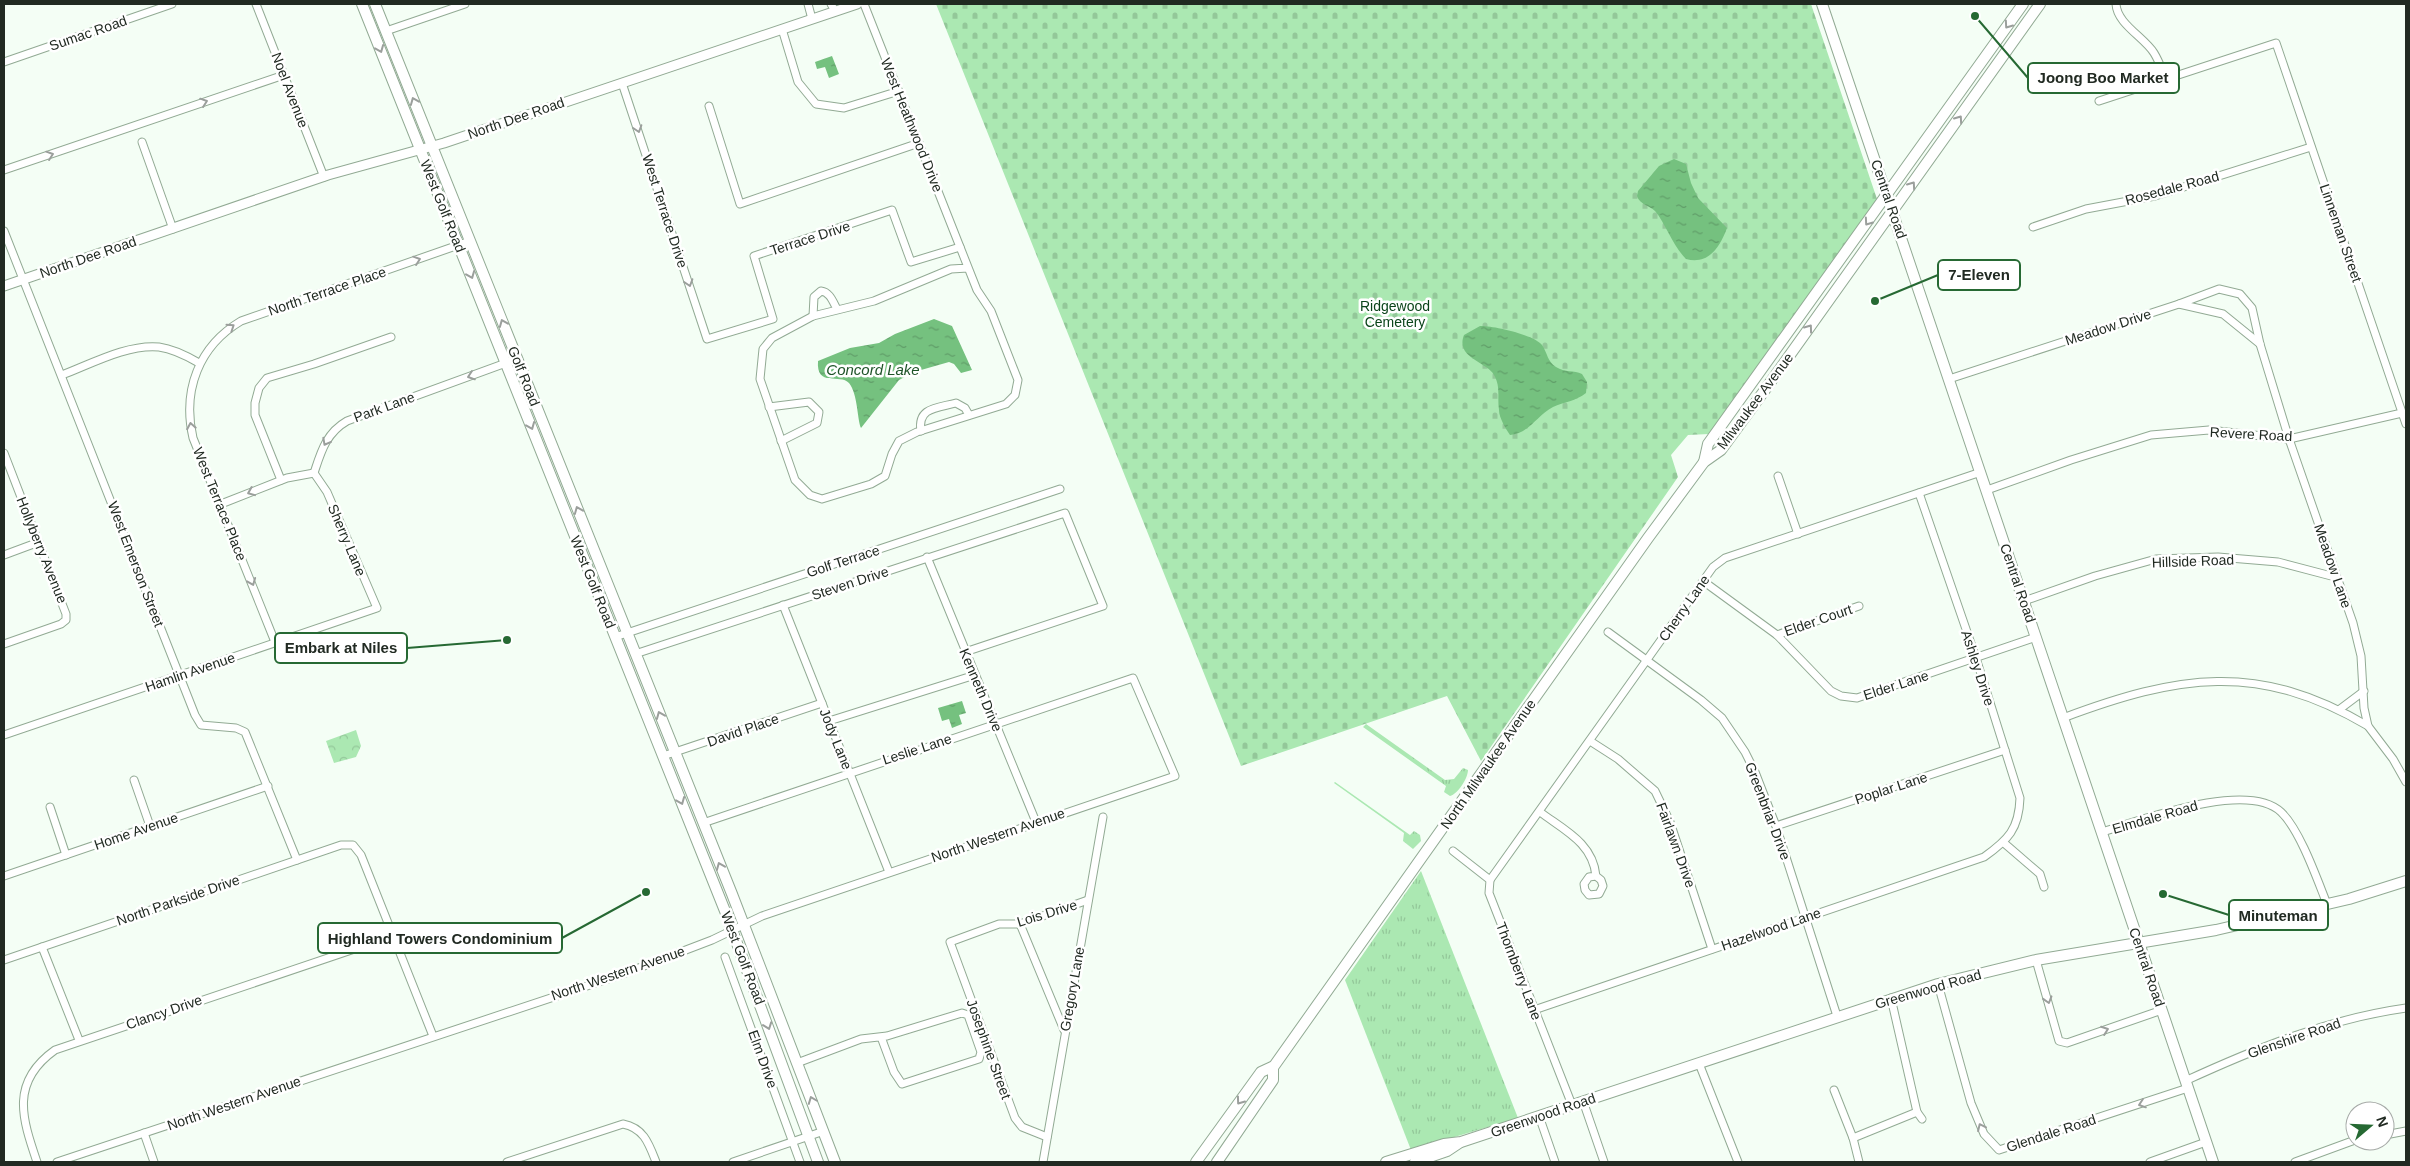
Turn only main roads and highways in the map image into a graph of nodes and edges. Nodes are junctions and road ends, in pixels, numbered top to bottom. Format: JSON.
{"nodes":[{"id":1,"x":362,"y":4,"type":"edge"},
{"id":2,"x":375,"y":4,"type":"edge"},
{"id":3,"x":1822,"y":4,"type":"edge"},
{"id":4,"x":2023,"y":4,"type":"edge"},
{"id":5,"x":2040,"y":4,"type":"edge"},
{"id":6,"x":1996,"y":42,"type":"junction"},
{"id":7,"x":1970,"y":104,"type":"junction"},
{"id":8,"x":1887,"y":194,"type":"junction"},
{"id":9,"x":1893,"y":212,"type":"junction"},
{"id":10,"x":488,"y":287,"type":"joint"},
{"id":11,"x":1704,"y":462,"type":"junction"},
{"id":12,"x":560,"y":465,"type":"joint"},
{"id":13,"x":2406,"y":881,"type":"edge"},
{"id":14,"x":2139,"y":943,"type":"junction"},
{"id":15,"x":1273,"y":1067,"type":"junction"},
{"id":16,"x":1461,"y":1142,"type":"junction"},
{"id":17,"x":818,"y":1162,"type":"edge"},
{"id":18,"x":836,"y":1162,"type":"edge"},
{"id":19,"x":1196,"y":1162,"type":"edge"},
{"id":20,"x":1217,"y":1162,"type":"edge"},
{"id":21,"x":1386,"y":1162,"type":"edge"},
{"id":22,"x":1415,"y":1162,"type":"edge"},
{"id":23,"x":2213,"y":1162,"type":"edge"}],
"edges":[{"from":1,"to":17,"type":"main road","name":"West Golf Road","one_way":true},
{"from":10,"to":2,"type":"main road","name":"West Golf Road","one_way":true},
{"from":3,"to":8,"type":"main road","name":"Central Road"},
{"from":4,"to":6,"type":"main road","name":"Milwaukee Avenue","one_way":true},
{"from":5,"to":7,"type":"main road","name":"Milwaukee Avenue"},
{"from":6,"to":7,"type":"main road"},
{"from":6,"to":8,"type":"main road","name":"Milwaukee Avenue"},
{"from":9,"to":7,"type":"main road","name":"Milwaukee Avenue","one_way":true},
{"from":8,"to":9,"type":"main road","name":"Central Road"},
{"from":8,"to":11,"type":"main road","name":"Milwaukee Avenue","one_way":true},
{"from":11,"to":9,"type":"main road","name":"Milwaukee Avenue","one_way":true},
{"from":9,"to":14,"type":"main road","name":"Central Road"},
{"from":12,"to":10,"type":"main road","name":"Golf Road","one_way":true},
{"from":11,"to":15,"type":"main road","name":"North Milwaukee Avenue"},
{"from":18,"to":12,"type":"main road","name":"West Golf Road","one_way":true},
{"from":13,"to":14,"type":"main road","name":"Greenwood Road"},
{"from":14,"to":16,"type":"main road","name":"Greenwood Road"},
{"from":14,"to":23,"type":"main road","name":"Central Road"},
{"from":15,"to":19,"type":"main road","name":"North Milwaukee Avenue","one_way":true},
{"from":15,"to":20,"type":"main road","name":"North Milwaukee Avenue"},
{"from":16,"to":21,"type":"main road"},
{"from":16,"to":22,"type":"main road"}]}
